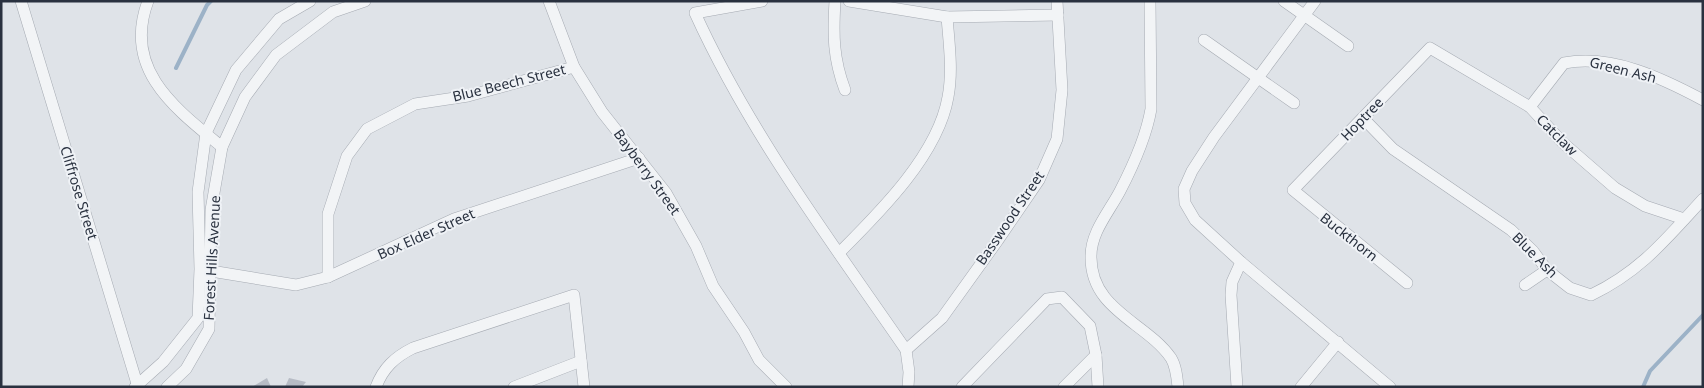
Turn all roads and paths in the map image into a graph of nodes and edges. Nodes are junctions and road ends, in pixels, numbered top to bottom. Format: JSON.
{"nodes":[{"id":1,"x":21,"y":1,"type":"edge"},
{"id":2,"x":148,"y":1,"type":"edge"},
{"id":3,"x":310,"y":1,"type":"edge"},
{"id":4,"x":365,"y":1,"type":"edge"},
{"id":5,"x":549,"y":1,"type":"edge"},
{"id":6,"x":762,"y":1,"type":"edge"},
{"id":7,"x":836,"y":1,"type":"edge"},
{"id":8,"x":848,"y":1,"type":"edge"},
{"id":9,"x":1057,"y":1,"type":"edge"},
{"id":10,"x":1150,"y":1,"type":"edge"},
{"id":11,"x":1284,"y":1,"type":"edge"},
{"id":12,"x":1315,"y":1,"type":"edge"},
{"id":13,"x":1058,"y":15,"type":"junction"},
{"id":14,"x":1304,"y":16,"type":"junction"},
{"id":15,"x":947,"y":17,"type":"junction"},
{"id":16,"x":1204,"y":40,"type":"dead end"},
{"id":17,"x":1348,"y":46,"type":"dead end"},
{"id":18,"x":1430,"y":48,"type":"joint"},
{"id":19,"x":574,"y":67,"type":"junction"},
{"id":20,"x":1258,"y":78,"type":"junction"},
{"id":21,"x":845,"y":90,"type":"dead end"},
{"id":22,"x":1703,"y":100,"type":"edge"},
{"id":23,"x":1294,"y":103,"type":"dead end"},
{"id":24,"x":1530,"y":107,"type":"junction"},
{"id":25,"x":1364,"y":118,"type":"junction"},
{"id":26,"x":206,"y":134,"type":"junction"},
{"id":27,"x":222,"y":147,"type":"junction"},
{"id":28,"x":639,"y":158,"type":"junction"},
{"id":29,"x":1293,"y":190,"type":"joint"},
{"id":30,"x":1703,"y":199,"type":"edge"},
{"id":31,"x":1684,"y":219,"type":"junction"},
{"id":32,"x":839,"y":253,"type":"junction"},
{"id":33,"x":1241,"y":262,"type":"junction"},
{"id":34,"x":1546,"y":270,"type":"junction"},
{"id":35,"x":211,"y":271,"type":"junction"},
{"id":36,"x":328,"y":277,"type":"junction"},
{"id":37,"x":1407,"y":283,"type":"dead end"},
{"id":38,"x":1525,"y":285,"type":"dead end"},
{"id":39,"x":1338,"y":342,"type":"junction"},
{"id":40,"x":906,"y":350,"type":"junction"},
{"id":41,"x":1096,"y":354,"type":"junction"},
{"id":42,"x":581,"y":361,"type":"junction"},
{"id":43,"x":137,"y":386,"type":"edge"},
{"id":44,"x":167,"y":387,"type":"edge"},
{"id":45,"x":376,"y":387,"type":"edge"},
{"id":46,"x":514,"y":387,"type":"edge"},
{"id":47,"x":584,"y":387,"type":"edge"},
{"id":48,"x":786,"y":387,"type":"edge"},
{"id":49,"x":908,"y":387,"type":"edge"},
{"id":50,"x":962,"y":387,"type":"edge"},
{"id":51,"x":1064,"y":387,"type":"edge"},
{"id":52,"x":1098,"y":387,"type":"edge"},
{"id":53,"x":1178,"y":387,"type":"edge"},
{"id":54,"x":1238,"y":387,"type":"edge"},
{"id":55,"x":1301,"y":387,"type":"edge"},
{"id":56,"x":1390,"y":387,"type":"edge"}],
"edges":[{"from":1,"to":43,"type":"street","name":"Cliffrose Street"},
{"from":2,"to":26,"type":"street"},
{"from":3,"to":26,"type":"street","name":"Forest Hills Avenue"},
{"from":4,"to":27,"type":"street","name":"Forest Hills Avenue"},
{"from":5,"to":19,"type":"street","name":"Bayberry Street"},
{"from":6,"to":32,"type":"street"},
{"from":7,"to":21,"type":"street"},
{"from":8,"to":15,"type":"street"},
{"from":9,"to":13,"type":"street","name":"Basswood Street"},
{"from":10,"to":53,"type":"street"},
{"from":11,"to":14,"type":"street"},
{"from":12,"to":14,"type":"street"},
{"from":13,"to":15,"type":"street"},
{"from":13,"to":40,"type":"street","name":"Basswood Street"},
{"from":14,"to":17,"type":"street"},
{"from":14,"to":20,"type":"street"},
{"from":15,"to":32,"type":"street"},
{"from":16,"to":20,"type":"street"},
{"from":18,"to":24,"type":"street","name":"Catclaw"},
{"from":18,"to":25,"type":"street","name":"Hoptree"},
{"from":19,"to":28,"type":"street","name":"Bayberry Street"},
{"from":19,"to":36,"type":"street","name":"Blue Beech Street"},
{"from":20,"to":23,"type":"street"},
{"from":20,"to":33,"type":"street"},
{"from":22,"to":24,"type":"street","name":"Green Ash"},
{"from":24,"to":31,"type":"street","name":"Catclaw"},
{"from":25,"to":29,"type":"street","name":"Hoptree"},
{"from":25,"to":34,"type":"street","name":"Blue Ash"},
{"from":26,"to":27,"type":"street"},
{"from":26,"to":43,"type":"street","name":"Forest Hills Avenue"},
{"from":27,"to":35,"type":"street","name":"Forest Hills Avenue"},
{"from":28,"to":36,"type":"street","name":"Box Elder Street"},
{"from":28,"to":48,"type":"street","name":"Bayberry Street"},
{"from":29,"to":37,"type":"street","name":"Buckthorn"},
{"from":30,"to":31,"type":"street","name":"Blue Ash"},
{"from":31,"to":34,"type":"street","name":"Blue Ash"},
{"from":32,"to":40,"type":"street"},
{"from":33,"to":39,"type":"street"},
{"from":33,"to":54,"type":"street"},
{"from":34,"to":38,"type":"street"},
{"from":35,"to":36,"type":"street","name":"Box Elder Street"},
{"from":35,"to":44,"type":"street","name":"Forest Hills Avenue"},
{"from":39,"to":55,"type":"street"},
{"from":39,"to":56,"type":"street"},
{"from":40,"to":49,"type":"street"},
{"from":41,"to":50,"type":"street"},
{"from":41,"to":51,"type":"street"},
{"from":41,"to":52,"type":"street"},
{"from":42,"to":45,"type":"street"},
{"from":42,"to":46,"type":"street"},
{"from":42,"to":47,"type":"street"}]}
